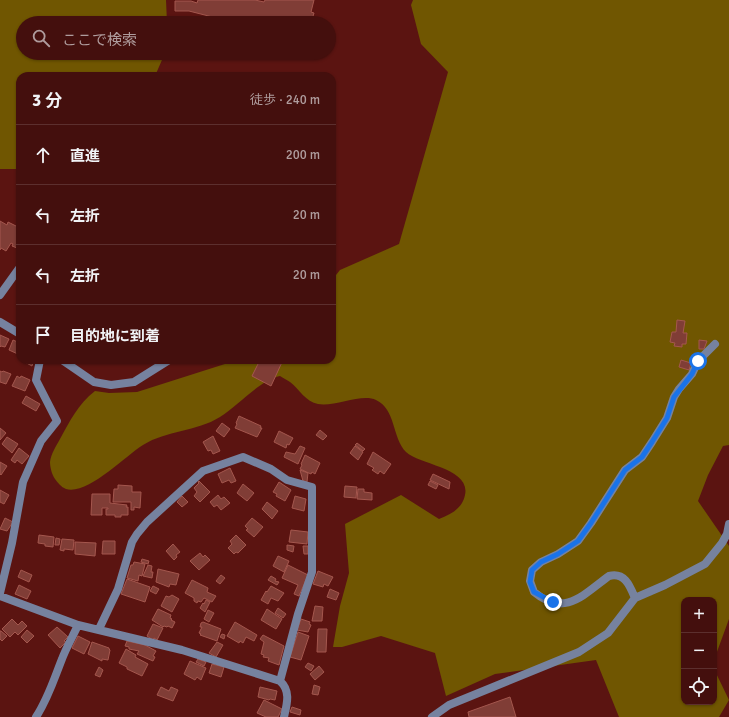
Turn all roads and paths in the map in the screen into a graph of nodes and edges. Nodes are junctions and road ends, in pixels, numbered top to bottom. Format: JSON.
{"nodes":[{"id":1,"x":16,"y":273,"type":"edge"},
{"id":2,"x":0,"y":295,"type":"edge"},
{"id":3,"x":0,"y":322,"type":"edge"},
{"id":4,"x":16,"y":332,"type":"edge"},
{"id":5,"x":715,"y":344,"type":"dead end"},
{"id":6,"x":39,"y":364,"type":"edge"},
{"id":7,"x":68,"y":364,"type":"edge"},
{"id":8,"x":163,"y":364,"type":"edge"},
{"id":9,"x":729,"y":524,"type":"edge"},
{"id":10,"x":0,"y":594,"type":"edge"},
{"id":11,"x":635,"y":598,"type":"junction"},
{"id":12,"x":78,"y":625,"type":"junction"},
{"id":13,"x":99,"y":629,"type":"junction"},
{"id":14,"x":280,"y":681,"type":"junction"},
{"id":15,"x":36,"y":717,"type":"edge"},
{"id":16,"x":284,"y":717,"type":"edge"},
{"id":17,"x":432,"y":717,"type":"edge"}],
"edges":[{"from":1,"to":2,"type":"street"},
{"from":3,"to":4,"type":"street"},
{"from":5,"to":11,"type":"street"},
{"from":6,"to":10,"type":"street"},
{"from":7,"to":8,"type":"street"},
{"from":9,"to":11,"type":"street"},
{"from":10,"to":12,"type":"street"},
{"from":11,"to":17,"type":"street"},
{"from":12,"to":13,"type":"street"},
{"from":12,"to":15,"type":"street"},
{"from":13,"to":14,"type":"street"},
{"from":13,"to":14,"type":"street"},
{"from":14,"to":16,"type":"street"}]}
